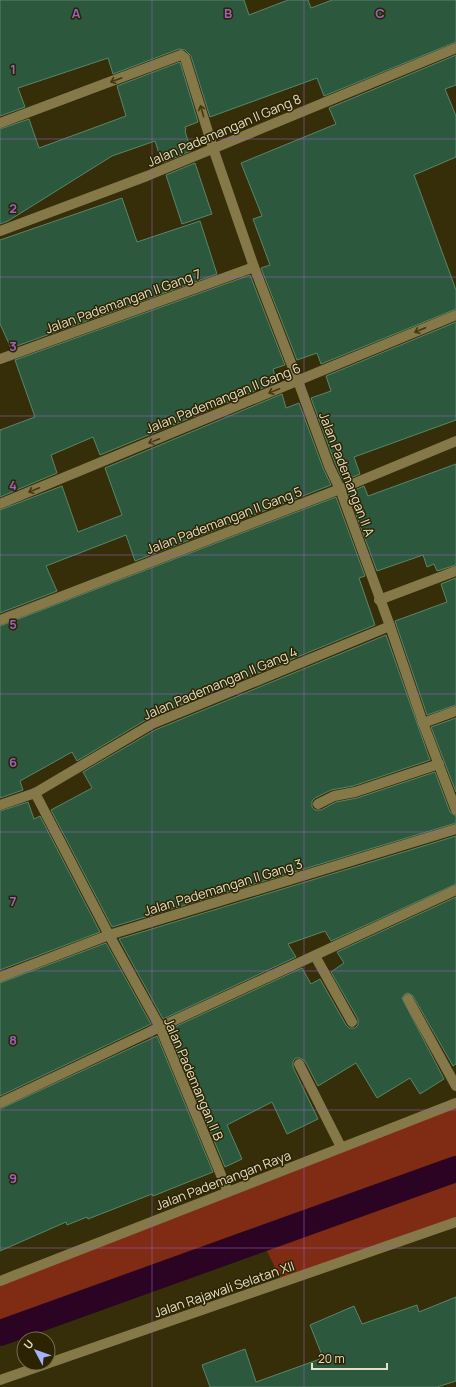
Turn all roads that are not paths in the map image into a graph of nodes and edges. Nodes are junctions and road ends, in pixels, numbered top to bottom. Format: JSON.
{"nodes":[{"id":1,"x":456,"y":48,"type":"edge"},
{"id":2,"x":0,"y":123,"type":"edge"},
{"id":3,"x":213,"y":148,"type":"junction"},
{"id":4,"x":0,"y":231,"type":"edge"},
{"id":5,"x":254,"y":267,"type":"junction"},
{"id":6,"x":456,"y":315,"type":"edge"},
{"id":7,"x":0,"y":359,"type":"edge"},
{"id":8,"x":298,"y":381,"type":"junction"},
{"id":9,"x":456,"y":441,"type":"edge"},
{"id":10,"x":340,"y":489,"type":"junction"},
{"id":11,"x":0,"y":504,"type":"edge"},
{"id":12,"x":456,"y":571,"type":"edge"},
{"id":13,"x":379,"y":600,"type":"junction"},
{"id":14,"x":0,"y":620,"type":"edge"},
{"id":15,"x":390,"y":626,"type":"junction"},
{"id":16,"x":456,"y":711,"type":"edge"},
{"id":17,"x":423,"y":724,"type":"junction"},
{"id":18,"x":439,"y":764,"type":"junction"},
{"id":19,"x":35,"y":793,"type":"junction"},
{"id":20,"x":318,"y":804,"type":"dead end"},
{"id":21,"x":0,"y":805,"type":"edge"},
{"id":22,"x":456,"y":810,"type":"edge"},
{"id":23,"x":456,"y":829,"type":"edge"},
{"id":24,"x":456,"y":890,"type":"edge"},
{"id":25,"x":109,"y":936,"type":"junction"},
{"id":26,"x":315,"y":956,"type":"junction"},
{"id":27,"x":0,"y":978,"type":"edge"},
{"id":28,"x":408,"y":998,"type":"dead end"},
{"id":29,"x":352,"y":1022,"type":"dead end"},
{"id":30,"x":160,"y":1027,"type":"junction"},
{"id":31,"x":299,"y":1064,"type":"dead end"},
{"id":32,"x":456,"y":1086,"type":"edge"},
{"id":33,"x":0,"y":1103,"type":"edge"},
{"id":34,"x":456,"y":1103,"type":"edge"},
{"id":35,"x":341,"y":1147,"type":"junction"},
{"id":36,"x":228,"y":1192,"type":"junction"},
{"id":37,"x":456,"y":1222,"type":"edge"},
{"id":38,"x":0,"y":1280,"type":"edge"},
{"id":39,"x":0,"y":1380,"type":"edge"}],
"edges":[{"from":1,"to":3,"type":"street","name":"Jalan Pademangan II Gang 8"},
{"from":3,"to":2,"type":"street","name":"Jalan Pademangan II A","one_way":true},
{"from":3,"to":4,"type":"street","name":"Jalan Pademangan II Gang 8"},
{"from":3,"to":5,"type":"street","name":"Jalan Pademangan II A"},
{"from":5,"to":7,"type":"street","name":"Jalan Pademangan II Gang 7"},
{"from":5,"to":8,"type":"street","name":"Jalan Pademangan II A"},
{"from":6,"to":8,"type":"street","name":"Jalan Pademangan II Gang 6","one_way":true},
{"from":8,"to":10,"type":"street","name":"Jalan Pademangan II A"},
{"from":8,"to":11,"type":"street","name":"Jalan Pademangan II Gang 6","one_way":true},
{"from":9,"to":10,"type":"street","name":"Jalan Pademangan II Gang 5"},
{"from":10,"to":13,"type":"street","name":"Jalan Pademangan II A"},
{"from":10,"to":14,"type":"street","name":"Jalan Pademangan II Gang 5"},
{"from":12,"to":13,"type":"street"},
{"from":13,"to":15,"type":"street","name":"Jalan Pademangan II A"},
{"from":15,"to":17,"type":"street","name":"Jalan Pademangan II A"},
{"from":15,"to":19,"type":"street","name":"Jalan Pademangan II Gang 4"},
{"from":16,"to":17,"type":"street"},
{"from":17,"to":18,"type":"street","name":"Jalan Pademangan II A"},
{"from":18,"to":20,"type":"street"},
{"from":18,"to":22,"type":"street","name":"Jalan Pademangan II A"},
{"from":19,"to":21,"type":"street","name":"Jalan Pademangan II Gang 4"},
{"from":19,"to":25,"type":"street","name":"Jalan Pademangan II B"},
{"from":23,"to":25,"type":"street","name":"Jalan Pademangan II Gang 3"},
{"from":24,"to":26,"type":"street"},
{"from":25,"to":27,"type":"street","name":"Jalan Pademangan II Gang 3"},
{"from":25,"to":30,"type":"street","name":"Jalan Pademangan II B"},
{"from":26,"to":29,"type":"street"},
{"from":26,"to":30,"type":"street"},
{"from":28,"to":32,"type":"street"},
{"from":30,"to":33,"type":"street"},
{"from":30,"to":36,"type":"street","name":"Jalan Pademangan II B"},
{"from":31,"to":35,"type":"street"},
{"from":34,"to":35,"type":"street","name":"Jalan Pademangan Raya"},
{"from":35,"to":36,"type":"street","name":"Jalan Pademangan Raya"},
{"from":36,"to":38,"type":"street","name":"Jalan Pademangan Raya"},
{"from":37,"to":39,"type":"street","name":"Jalan Rajawali Selatan XII"}]}
